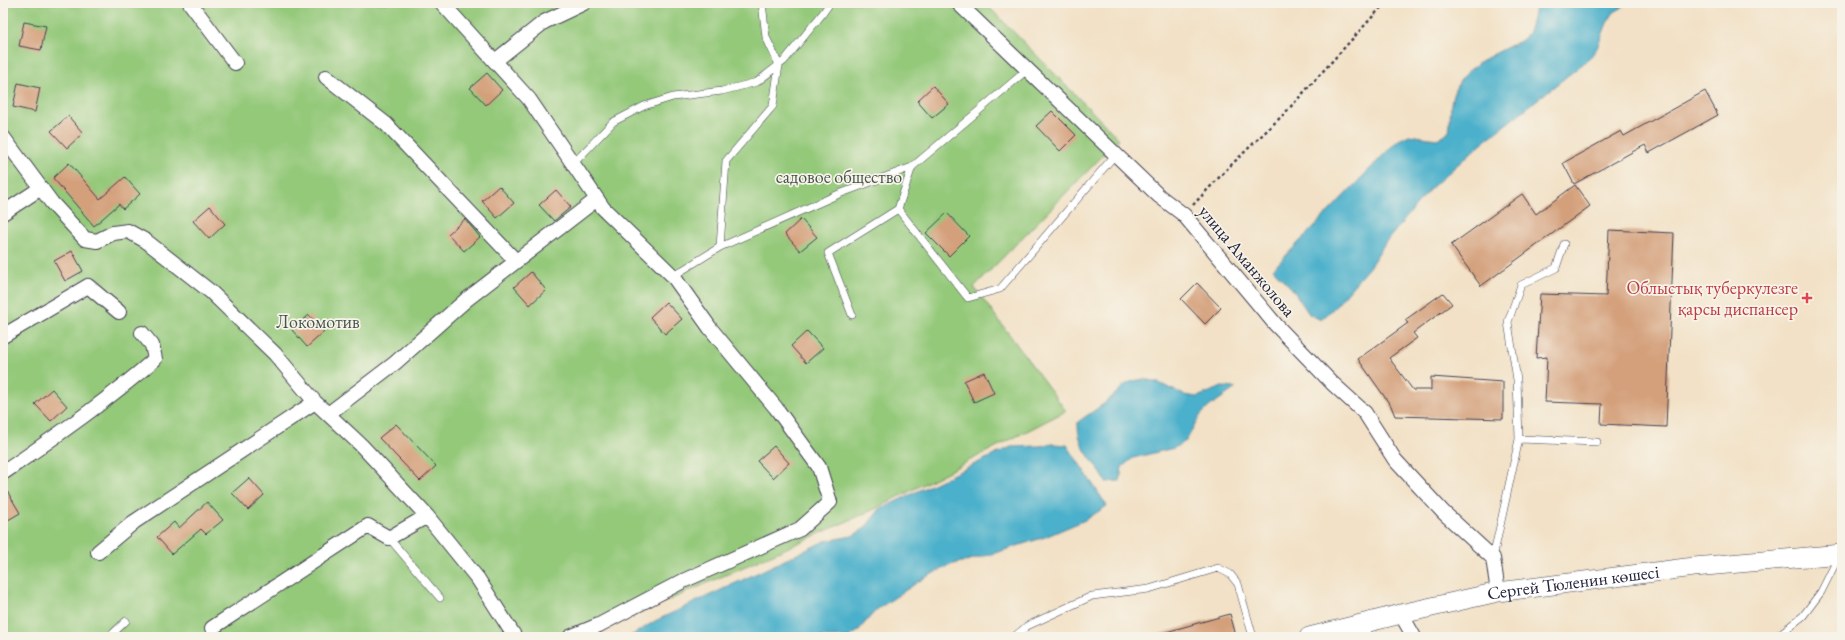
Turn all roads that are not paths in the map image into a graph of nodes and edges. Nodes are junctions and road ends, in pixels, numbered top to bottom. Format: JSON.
{"nodes":[{"id":1,"x":190,"y":3,"type":"edge"},
{"id":2,"x":442,"y":3,"type":"edge"},
{"id":3,"x":584,"y":3,"type":"edge"},
{"id":4,"x":762,"y":3,"type":"edge"},
{"id":5,"x":830,"y":3,"type":"edge"},
{"id":6,"x":958,"y":3,"type":"edge"},
{"id":7,"x":494,"y":61,"type":"junction"},
{"id":8,"x":235,"y":63,"type":"dead end"},
{"id":9,"x":779,"y":65,"type":"junction"},
{"id":10,"x":1027,"y":70,"type":"junction"},
{"id":11,"x":326,"y":77,"type":"dead end"},
{"id":12,"x":3,"y":137,"type":"edge"},
{"id":13,"x":1115,"y":154,"type":"junction"},
{"id":14,"x":573,"y":164,"type":"junction"},
{"id":15,"x":912,"y":167,"type":"junction"},
{"id":16,"x":41,"y":188,"type":"junction"},
{"id":17,"x":596,"y":199,"type":"junction"},
{"id":18,"x":898,"y":209,"type":"junction"},
{"id":19,"x":3,"y":213,"type":"edge"},
{"id":20,"x":1564,"y":244,"type":"dead end"},
{"id":21,"x":720,"y":247,"type":"junction"},
{"id":22,"x":516,"y":261,"type":"junction"},
{"id":23,"x":672,"y":276,"type":"junction"},
{"id":24,"x":118,"y":312,"type":"dead end"},
{"id":25,"x":852,"y":315,"type":"dead end"},
{"id":26,"x":142,"y":334,"type":"dead end"},
{"id":27,"x":3,"y":336,"type":"edge"},
{"id":28,"x":315,"y":402,"type":"junction"},
{"id":29,"x":328,"y":414,"type":"junction"},
{"id":30,"x":1519,"y":439,"type":"junction"},
{"id":31,"x":1597,"y":442,"type":"dead end"},
{"id":32,"x":3,"y":473,"type":"edge"},
{"id":33,"x":427,"y":516,"type":"junction"},
{"id":34,"x":389,"y":538,"type":"junction"},
{"id":35,"x":98,"y":552,"type":"dead end"},
{"id":36,"x":1841,"y":554,"type":"edge"},
{"id":37,"x":1493,"y":558,"type":"junction"},
{"id":38,"x":1498,"y":592,"type":"junction"},
{"id":39,"x":440,"y":598,"type":"dead end"},
{"id":40,"x":1401,"y":614,"type":"junction"},
{"id":41,"x":126,"y":621,"type":"dead end"},
{"id":42,"x":212,"y":628,"type":"dead end"},
{"id":43,"x":1368,"y":630,"type":"edge"},
{"id":44,"x":109,"y":637,"type":"edge"},
{"id":45,"x":515,"y":637,"type":"edge"},
{"id":46,"x":570,"y":637,"type":"edge"},
{"id":47,"x":1014,"y":637,"type":"edge"},
{"id":48,"x":1253,"y":637,"type":"edge"},
{"id":49,"x":1309,"y":637,"type":"edge"},
{"id":50,"x":1414,"y":637,"type":"edge"},
{"id":51,"x":1776,"y":637,"type":"edge"}],
"edges":[{"from":1,"to":8,"type":"street"},
{"from":2,"to":7,"type":"street"},
{"from":3,"to":7,"type":"street"},
{"from":4,"to":9,"type":"lane"},
{"from":5,"to":9,"type":"lane"},
{"from":6,"to":10,"type":"street","name":"улица Аманжолова"},
{"from":7,"to":14,"type":"street"},
{"from":9,"to":14,"type":"lane"},
{"from":9,"to":21,"type":"lane"},
{"from":10,"to":13,"type":"street","name":"улица Аманжолова"},
{"from":10,"to":15,"type":"lane"},
{"from":11,"to":22,"type":"street"},
{"from":12,"to":16,"type":"street"},
{"from":13,"to":18,"type":"lane"},
{"from":13,"to":37,"type":"street","name":"улица Аманжолова"},
{"from":14,"to":17,"type":"street"},
{"from":15,"to":18,"type":"lane"},
{"from":15,"to":21,"type":"lane"},
{"from":16,"to":19,"type":"street"},
{"from":16,"to":28,"type":"street"},
{"from":17,"to":22,"type":"street"},
{"from":17,"to":23,"type":"street"},
{"from":18,"to":25,"type":"lane"},
{"from":20,"to":30,"type":"lane"},
{"from":21,"to":23,"type":"lane"},
{"from":22,"to":29,"type":"street"},
{"from":23,"to":46,"type":"street"},
{"from":24,"to":27,"type":"street"},
{"from":26,"to":32,"type":"street"},
{"from":28,"to":29,"type":"street"},
{"from":28,"to":35,"type":"street"},
{"from":29,"to":33,"type":"street"},
{"from":30,"to":31,"type":"lane"},
{"from":30,"to":37,"type":"lane"},
{"from":33,"to":34,"type":"street"},
{"from":33,"to":45,"type":"street"},
{"from":34,"to":39,"type":"lane"},
{"from":34,"to":42,"type":"street"},
{"from":36,"to":38,"type":"main road","name":"Сергей Тюленин көшесі"},
{"from":36,"to":51,"type":"lane"},
{"from":37,"to":38,"type":"street"},
{"from":38,"to":40,"type":"main road","name":"Сергей Тюленин көшесі"},
{"from":40,"to":43,"type":"main road","name":"Сергей Тюленин көшесі"},
{"from":40,"to":50,"type":"street"},
{"from":41,"to":44,"type":"lane"},
{"from":43,"to":49,"type":"main road","name":"Сергей Тюленин көшесі"},
{"from":47,"to":48,"type":"lane"}]}
